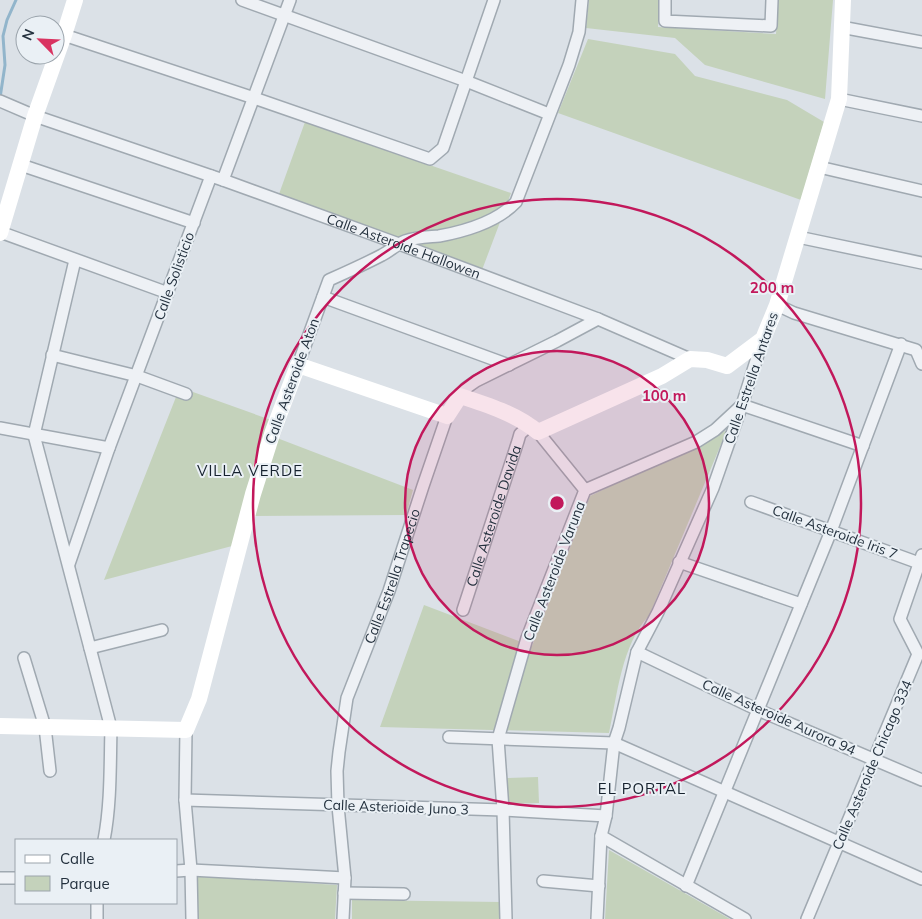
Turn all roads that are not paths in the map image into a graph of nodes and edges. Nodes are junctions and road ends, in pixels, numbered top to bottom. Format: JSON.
{"nodes":[{"id":1,"x":75,"y":0,"type":"edge"},
{"id":2,"x":242,"y":0,"type":"edge"},
{"id":3,"x":290,"y":0,"type":"edge"},
{"id":4,"x":494,"y":0,"type":"edge"},
{"id":5,"x":582,"y":0,"type":"edge"},
{"id":6,"x":665,"y":0,"type":"edge"},
{"id":7,"x":772,"y":0,"type":"edge"},
{"id":8,"x":843,"y":0,"type":"edge"},
{"id":9,"x":285,"y":15,"type":"junction"},
{"id":10,"x":841,"y":27,"type":"junction"},
{"id":11,"x":65,"y":33,"type":"edge"},
{"id":12,"x":65,"y":36,"type":"edge"},
{"id":13,"x":922,"y":42,"type":"edge"},
{"id":14,"x":53,"y":65,"type":"edge"},
{"id":15,"x":466,"y":81,"type":"junction"},
{"id":16,"x":254,"y":98,"type":"junction"},
{"id":17,"x":839,"y":99,"type":"junction"},
{"id":18,"x":5,"y":103,"type":"edge"},
{"id":19,"x":549,"y":114,"type":"junction"},
{"id":20,"x":35,"y":116,"type":"junction"},
{"id":21,"x":922,"y":116,"type":"edge"},
{"id":22,"x":20,"y":165,"type":"junction"},
{"id":23,"x":819,"y":167,"type":"junction"},
{"id":24,"x":211,"y":176,"type":"junction"},
{"id":25,"x":224,"y":180,"type":"junction"},
{"id":26,"x":922,"y":191,"type":"edge"},
{"id":27,"x":194,"y":223,"type":"junction"},
{"id":28,"x":0,"y":233,"type":"edge"},
{"id":29,"x":798,"y":236,"type":"junction"},
{"id":30,"x":399,"y":244,"type":"junction"},
{"id":31,"x":75,"y":260,"type":"junction"},
{"id":32,"x":922,"y":263,"type":"edge"},
{"id":33,"x":168,"y":293,"type":"junction"},
{"id":34,"x":323,"y":297,"type":"junction"},
{"id":35,"x":777,"y":305,"type":"junction"},
{"id":36,"x":598,"y":319,"type":"junction"},
{"id":37,"x":763,"y":339,"type":"junction"},
{"id":38,"x":901,"y":344,"type":"junction"},
{"id":39,"x":52,"y":355,"type":"junction"},
{"id":40,"x":690,"y":359,"type":"junction"},
{"id":41,"x":509,"y":364,"type":"junction"},
{"id":42,"x":922,"y":364,"type":"edge"},
{"id":43,"x":298,"y":365,"type":"junction"},
{"id":44,"x":137,"y":376,"type":"junction"},
{"id":45,"x":186,"y":394,"type":"dead end"},
{"id":46,"x":460,"y":396,"type":"junction"},
{"id":47,"x":742,"y":405,"type":"junction"},
{"id":48,"x":447,"y":416,"type":"junction"},
{"id":49,"x":0,"y":428,"type":"edge"},
{"id":50,"x":534,"y":429,"type":"junction"},
{"id":51,"x":34,"y":435,"type":"junction"},
{"id":52,"x":863,"y":446,"type":"junction"},
{"id":53,"x":109,"y":448,"type":"junction"},
{"id":54,"x":586,"y":490,"type":"junction"},
{"id":55,"x":751,"y":502,"type":"dead end"},
{"id":56,"x":831,"y":531,"type":"junction"},
{"id":57,"x":921,"y":559,"type":"edge"},
{"id":58,"x":679,"y":562,"type":"junction"},
{"id":59,"x":69,"y":565,"type":"junction"},
{"id":60,"x":802,"y":604,"type":"junction"},
{"id":61,"x":463,"y":610,"type":"dead end"},
{"id":62,"x":162,"y":630,"type":"dead end"},
{"id":63,"x":90,"y":648,"type":"junction"},
{"id":64,"x":637,"y":652,"type":"junction"},
{"id":65,"x":24,"y":658,"type":"dead end"},
{"id":66,"x":758,"y":710,"type":"junction"},
{"id":67,"x":0,"y":726,"type":"edge"},
{"id":68,"x":45,"y":727,"type":"junction"},
{"id":69,"x":111,"y":728,"type":"junction"},
{"id":70,"x":186,"y":730,"type":"junction"},
{"id":71,"x":449,"y":737,"type":"dead end"},
{"id":72,"x":498,"y":739,"type":"junction"},
{"id":73,"x":614,"y":743,"type":"junction"},
{"id":74,"x":874,"y":760,"type":"junction"},
{"id":75,"x":50,"y":771,"type":"dead end"},
{"id":76,"x":922,"y":780,"type":"edge"},
{"id":77,"x":725,"y":792,"type":"junction"},
{"id":78,"x":185,"y":800,"type":"junction"},
{"id":79,"x":338,"y":806,"type":"junction"},
{"id":80,"x":503,"y":810,"type":"junction"},
{"id":81,"x":606,"y":816,"type":"junction"},
{"id":82,"x":601,"y":836,"type":"junction"},
{"id":83,"x":104,"y":839,"type":"edge"},
{"id":84,"x":839,"y":842,"type":"junction"},
{"id":85,"x":191,"y":870,"type":"junction"},
{"id":86,"x":178,"y":871,"type":"edge"},
{"id":87,"x":0,"y":878,"type":"edge"},
{"id":88,"x":15,"y":878,"type":"edge"},
{"id":89,"x":344,"y":878,"type":"junction"},
{"id":90,"x":922,"y":879,"type":"edge"},
{"id":91,"x":543,"y":881,"type":"dead end"},
{"id":92,"x":599,"y":886,"type":"junction"},
{"id":93,"x":686,"y":886,"type":"junction"},
{"id":94,"x":344,"y":893,"type":"junction"},
{"id":95,"x":404,"y":894,"type":"dead end"},
{"id":96,"x":97,"y":904,"type":"edge"},
{"id":97,"x":96,"y":919,"type":"edge"},
{"id":98,"x":192,"y":919,"type":"edge"},
{"id":99,"x":344,"y":919,"type":"edge"},
{"id":100,"x":506,"y":919,"type":"edge"},
{"id":101,"x":597,"y":919,"type":"edge"},
{"id":102,"x":744,"y":919,"type":"edge"},
{"id":103,"x":807,"y":919,"type":"edge"}],
"edges":[{"from":1,"to":11,"type":"street"},
{"from":2,"to":9,"type":"street"},
{"from":3,"to":9,"type":"street"},
{"from":4,"to":15,"type":"street"},
{"from":5,"to":19,"type":"street","name":"Calle Asteroide Aton"},
{"from":6,"to":7,"type":"street"},
{"from":8,"to":10,"type":"street","name":"Calle Estrella Antares"},
{"from":9,"to":15,"type":"street"},
{"from":9,"to":16,"type":"street"},
{"from":10,"to":13,"type":"street"},
{"from":10,"to":17,"type":"street","name":"Calle Estrella Antares"},
{"from":12,"to":16,"type":"street"},
{"from":14,"to":20,"type":"street"},
{"from":15,"to":16,"type":"street"},
{"from":15,"to":19,"type":"street"},
{"from":16,"to":25,"type":"street"},
{"from":17,"to":21,"type":"street"},
{"from":17,"to":23,"type":"street","name":"Calle Estrella Antares"},
{"from":18,"to":20,"type":"street","name":"Calle Asteroide Hallowen"},
{"from":19,"to":30,"type":"street","name":"Calle Asteroide Aton"},
{"from":20,"to":22,"type":"street"},
{"from":20,"to":24,"type":"street","name":"Calle Asteroide Hallowen"},
{"from":22,"to":27,"type":"street"},
{"from":22,"to":28,"type":"street"},
{"from":23,"to":26,"type":"street"},
{"from":23,"to":29,"type":"street","name":"Calle Estrella Antares"},
{"from":24,"to":25,"type":"street","name":"Calle Asteroide Hallowen"},
{"from":24,"to":27,"type":"street","name":"Calle Solisticio"},
{"from":25,"to":30,"type":"street","name":"Calle Asteroide Hallowen"},
{"from":27,"to":33,"type":"street","name":"Calle Solisticio"},
{"from":28,"to":31,"type":"street"},
{"from":29,"to":32,"type":"street"},
{"from":29,"to":35,"type":"street","name":"Calle Estrella Antares"},
{"from":30,"to":34,"type":"street","name":"Calle Asteroide Aton"},
{"from":30,"to":36,"type":"street","name":"Calle Asteroide Hallowen"},
{"from":31,"to":33,"type":"street"},
{"from":31,"to":39,"type":"street"},
{"from":33,"to":44,"type":"street","name":"Calle Solisticio"},
{"from":34,"to":41,"type":"street"},
{"from":34,"to":43,"type":"street","name":"Calle Asteroide Aton"},
{"from":35,"to":37,"type":"street","name":"Calle Estrella Antares"},
{"from":35,"to":38,"type":"street"},
{"from":36,"to":40,"type":"street","name":"Calle Asteroide Hallowen"},
{"from":36,"to":41,"type":"street","name":"Calle Estrella Trapecio"},
{"from":37,"to":40,"type":"street","name":"Calle Asteroide Hallowen"},
{"from":37,"to":47,"type":"street","name":"Calle Estrella Antares"},
{"from":38,"to":42,"type":"street"},
{"from":38,"to":52,"type":"street"},
{"from":39,"to":44,"type":"street"},
{"from":39,"to":51,"type":"street"},
{"from":40,"to":50,"type":"street"},
{"from":41,"to":46,"type":"street","name":"Calle Estrella Trapecio"},
{"from":43,"to":48,"type":"street"},
{"from":43,"to":70,"type":"street","name":"Calle Asteroide Aton"},
{"from":44,"to":45,"type":"street"},
{"from":44,"to":53,"type":"street","name":"Calle Solisticio"},
{"from":46,"to":48,"type":"street","name":"Calle Estrella Trapecio"},
{"from":46,"to":50,"type":"street"},
{"from":47,"to":52,"type":"street"},
{"from":47,"to":54,"type":"street","name":"Calle Asteroide Varuna"},
{"from":47,"to":58,"type":"street","name":"Calle Estrella Antares"},
{"from":48,"to":79,"type":"street","name":"Calle Estrella Trapecio"},
{"from":49,"to":51,"type":"street"},
{"from":50,"to":54,"type":"street"},
{"from":50,"to":61,"type":"street","name":"Calle Asteroide Davida"},
{"from":51,"to":53,"type":"street"},
{"from":51,"to":59,"type":"street"},
{"from":52,"to":56,"type":"street"},
{"from":53,"to":59,"type":"street","name":"Calle Solisticio"},
{"from":54,"to":72,"type":"street","name":"Calle Asteroide Varuna"},
{"from":55,"to":56,"type":"street","name":"Calle Asteroide Iris 7"},
{"from":56,"to":57,"type":"street","name":"Calle Asteroide Iris 7"},
{"from":56,"to":60,"type":"street"},
{"from":57,"to":74,"type":"street","name":"Calle Asteroide Chicago 334"},
{"from":58,"to":60,"type":"street"},
{"from":58,"to":64,"type":"street","name":"Calle Estrella Antares"},
{"from":59,"to":63,"type":"street"},
{"from":60,"to":66,"type":"street"},
{"from":62,"to":63,"type":"street"},
{"from":63,"to":69,"type":"street"},
{"from":64,"to":66,"type":"street","name":"Calle Asteroide Aurora 94"},
{"from":64,"to":73,"type":"street","name":"Calle Estrella Antares"},
{"from":65,"to":68,"type":"street"},
{"from":66,"to":74,"type":"street","name":"Calle Asteroide Aurora 94"},
{"from":66,"to":77,"type":"street"},
{"from":67,"to":68,"type":"street"},
{"from":68,"to":69,"type":"street"},
{"from":68,"to":75,"type":"street"},
{"from":69,"to":70,"type":"street"},
{"from":69,"to":83,"type":"street"},
{"from":70,"to":78,"type":"street"},
{"from":71,"to":72,"type":"street"},
{"from":72,"to":73,"type":"street"},
{"from":72,"to":80,"type":"street"},
{"from":73,"to":77,"type":"street"},
{"from":73,"to":81,"type":"street","name":"Calle Estrella Antares"},
{"from":74,"to":76,"type":"street","name":"Calle Asteroide Aurora 94"},
{"from":74,"to":84,"type":"street","name":"Calle Asteroide Chicago 334"},
{"from":77,"to":84,"type":"street"},
{"from":77,"to":93,"type":"street"},
{"from":78,"to":79,"type":"street","name":"Calle Asterioide Juno 3"},
{"from":78,"to":85,"type":"street"},
{"from":79,"to":80,"type":"street","name":"Calle Asterioide Juno 3"},
{"from":79,"to":89,"type":"street","name":"Calle Estrella Trapecio"},
{"from":80,"to":81,"type":"street","name":"Calle Asterioide Juno 3"},
{"from":80,"to":100,"type":"street"},
{"from":81,"to":82,"type":"street","name":"Calle Estrella Antares"},
{"from":82,"to":92,"type":"street","name":"Calle Estrella Antares"},
{"from":82,"to":93,"type":"street"},
{"from":84,"to":90,"type":"street"},
{"from":84,"to":103,"type":"street","name":"Calle Asteroide Chicago 334"},
{"from":85,"to":86,"type":"street"},
{"from":85,"to":89,"type":"street"},
{"from":85,"to":98,"type":"street"},
{"from":87,"to":88,"type":"street"},
{"from":89,"to":94,"type":"street","name":"Calle Estrella Trapecio"},
{"from":91,"to":92,"type":"street"},
{"from":92,"to":101,"type":"street","name":"Calle Estrella Antares"},
{"from":93,"to":102,"type":"street"},
{"from":94,"to":95,"type":"street"},
{"from":94,"to":99,"type":"street","name":"Calle Estrella Trapecio"},
{"from":96,"to":97,"type":"street"}]}
